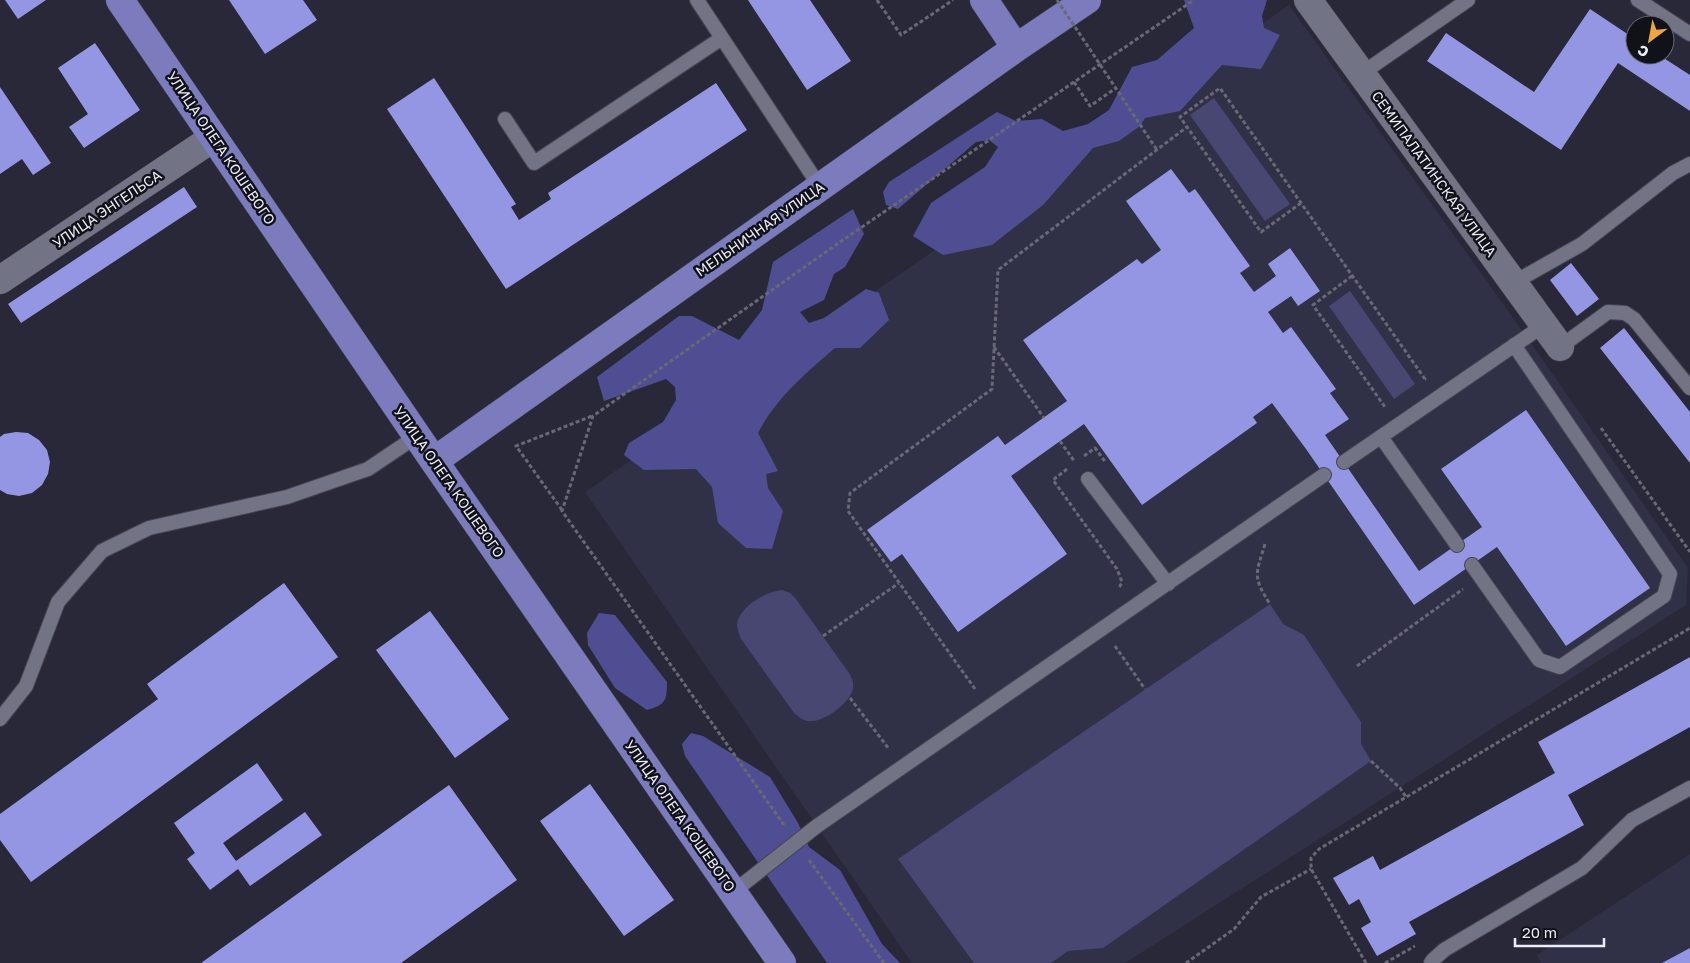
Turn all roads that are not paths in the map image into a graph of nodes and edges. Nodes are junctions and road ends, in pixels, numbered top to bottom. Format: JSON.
{"nodes":[{"id":1,"x":120,"y":0,"type":"edge"},
{"id":2,"x":697,"y":0,"type":"edge"},
{"id":3,"x":984,"y":0,"type":"edge"},
{"id":4,"x":1087,"y":0,"type":"edge"},
{"id":5,"x":1308,"y":0,"type":"edge"},
{"id":6,"x":1468,"y":0,"type":"edge"},
{"id":7,"x":1638,"y":0,"type":"edge"},
{"id":8,"x":1690,"y":34,"type":"edge"},
{"id":9,"x":722,"y":38,"type":"junction"},
{"id":10,"x":1016,"y":48,"type":"junction"},
{"id":11,"x":1361,"y":74,"type":"junction"},
{"id":12,"x":505,"y":119,"type":"dead end"},
{"id":13,"x":213,"y":138,"type":"junction"},
{"id":14,"x":1690,"y":164,"type":"edge"},
{"id":15,"x":820,"y":187,"type":"junction"},
{"id":16,"x":0,"y":280,"type":"edge"},
{"id":17,"x":1514,"y":283,"type":"junction"},
{"id":18,"x":1544,"y":325,"type":"junction"},
{"id":19,"x":1514,"y":345,"type":"junction"},
{"id":20,"x":1560,"y":347,"type":"joint"},
{"id":21,"x":1690,"y":388,"type":"edge"},
{"id":22,"x":417,"y":436,"type":"junction"},
{"id":23,"x":1381,"y":437,"type":"junction"},
{"id":24,"x":434,"y":461,"type":"junction"},
{"id":25,"x":1344,"y":462,"type":"dead end"},
{"id":26,"x":1324,"y":475,"type":"dead end"},
{"id":27,"x":1088,"y":479,"type":"dead end"},
{"id":28,"x":1457,"y":545,"type":"dead end"},
{"id":29,"x":1472,"y":565,"type":"dead end"},
{"id":30,"x":1168,"y":584,"type":"junction"},
{"id":31,"x":0,"y":718,"type":"edge"},
{"id":32,"x":1690,"y":788,"type":"edge"},
{"id":33,"x":733,"y":892,"type":"junction"},
{"id":34,"x":782,"y":963,"type":"edge"},
{"id":35,"x":1431,"y":963,"type":"edge"}],
"edges":[{"from":1,"to":13,"type":"main road","name":"УЛИЦА ОЛЕГА КОШЕВОГО"},
{"from":2,"to":9,"type":"lane"},
{"from":3,"to":10,"type":"main road"},
{"from":4,"to":10,"type":"main road","name":"МЕЛЬНИЧНАЯ УЛИЦА"},
{"from":5,"to":11,"type":"street","name":"СЕМИПАЛАТИНСКАЯ УЛИЦА"},
{"from":6,"to":11,"type":"lane"},
{"from":7,"to":8,"type":"lane"},
{"from":9,"to":12,"type":"lane"},
{"from":9,"to":15,"type":"lane"},
{"from":10,"to":15,"type":"main road","name":"МЕЛЬНИЧНАЯ УЛИЦА"},
{"from":11,"to":17,"type":"street","name":"СЕМИПАЛАТИНСКАЯ УЛИЦА"},
{"from":13,"to":16,"type":"street","name":"УЛИЦА ЭНГЕЛЬСА"},
{"from":13,"to":22,"type":"main road","name":"УЛИЦА ОЛЕГА КОШЕВОГО"},
{"from":14,"to":17,"type":"lane"},
{"from":15,"to":24,"type":"main road","name":"МЕЛЬНИЧНАЯ УЛИЦА"},
{"from":17,"to":18,"type":"street","name":"СЕМИПАЛАТИНСКАЯ УЛИЦА"},
{"from":18,"to":19,"type":"lane"},
{"from":18,"to":20,"type":"street","name":"СЕМИПАЛАТИНСКАЯ УЛИЦА"},
{"from":19,"to":23,"type":"lane"},
{"from":19,"to":29,"type":"lane"},
{"from":20,"to":21,"type":"lane"},
{"from":22,"to":24,"type":"main road","name":"УЛИЦА ОЛЕГА КОШЕВОГО"},
{"from":22,"to":31,"type":"lane"},
{"from":23,"to":25,"type":"lane"},
{"from":23,"to":28,"type":"lane"},
{"from":24,"to":33,"type":"main road","name":"УЛИЦА ОЛЕГА КОШЕВОГО"},
{"from":26,"to":30,"type":"lane"},
{"from":27,"to":30,"type":"lane"},
{"from":30,"to":33,"type":"lane"},
{"from":32,"to":35,"type":"lane"},
{"from":33,"to":34,"type":"main road","name":"УЛИЦА ОЛЕГА КОШЕВОГО"}]}
